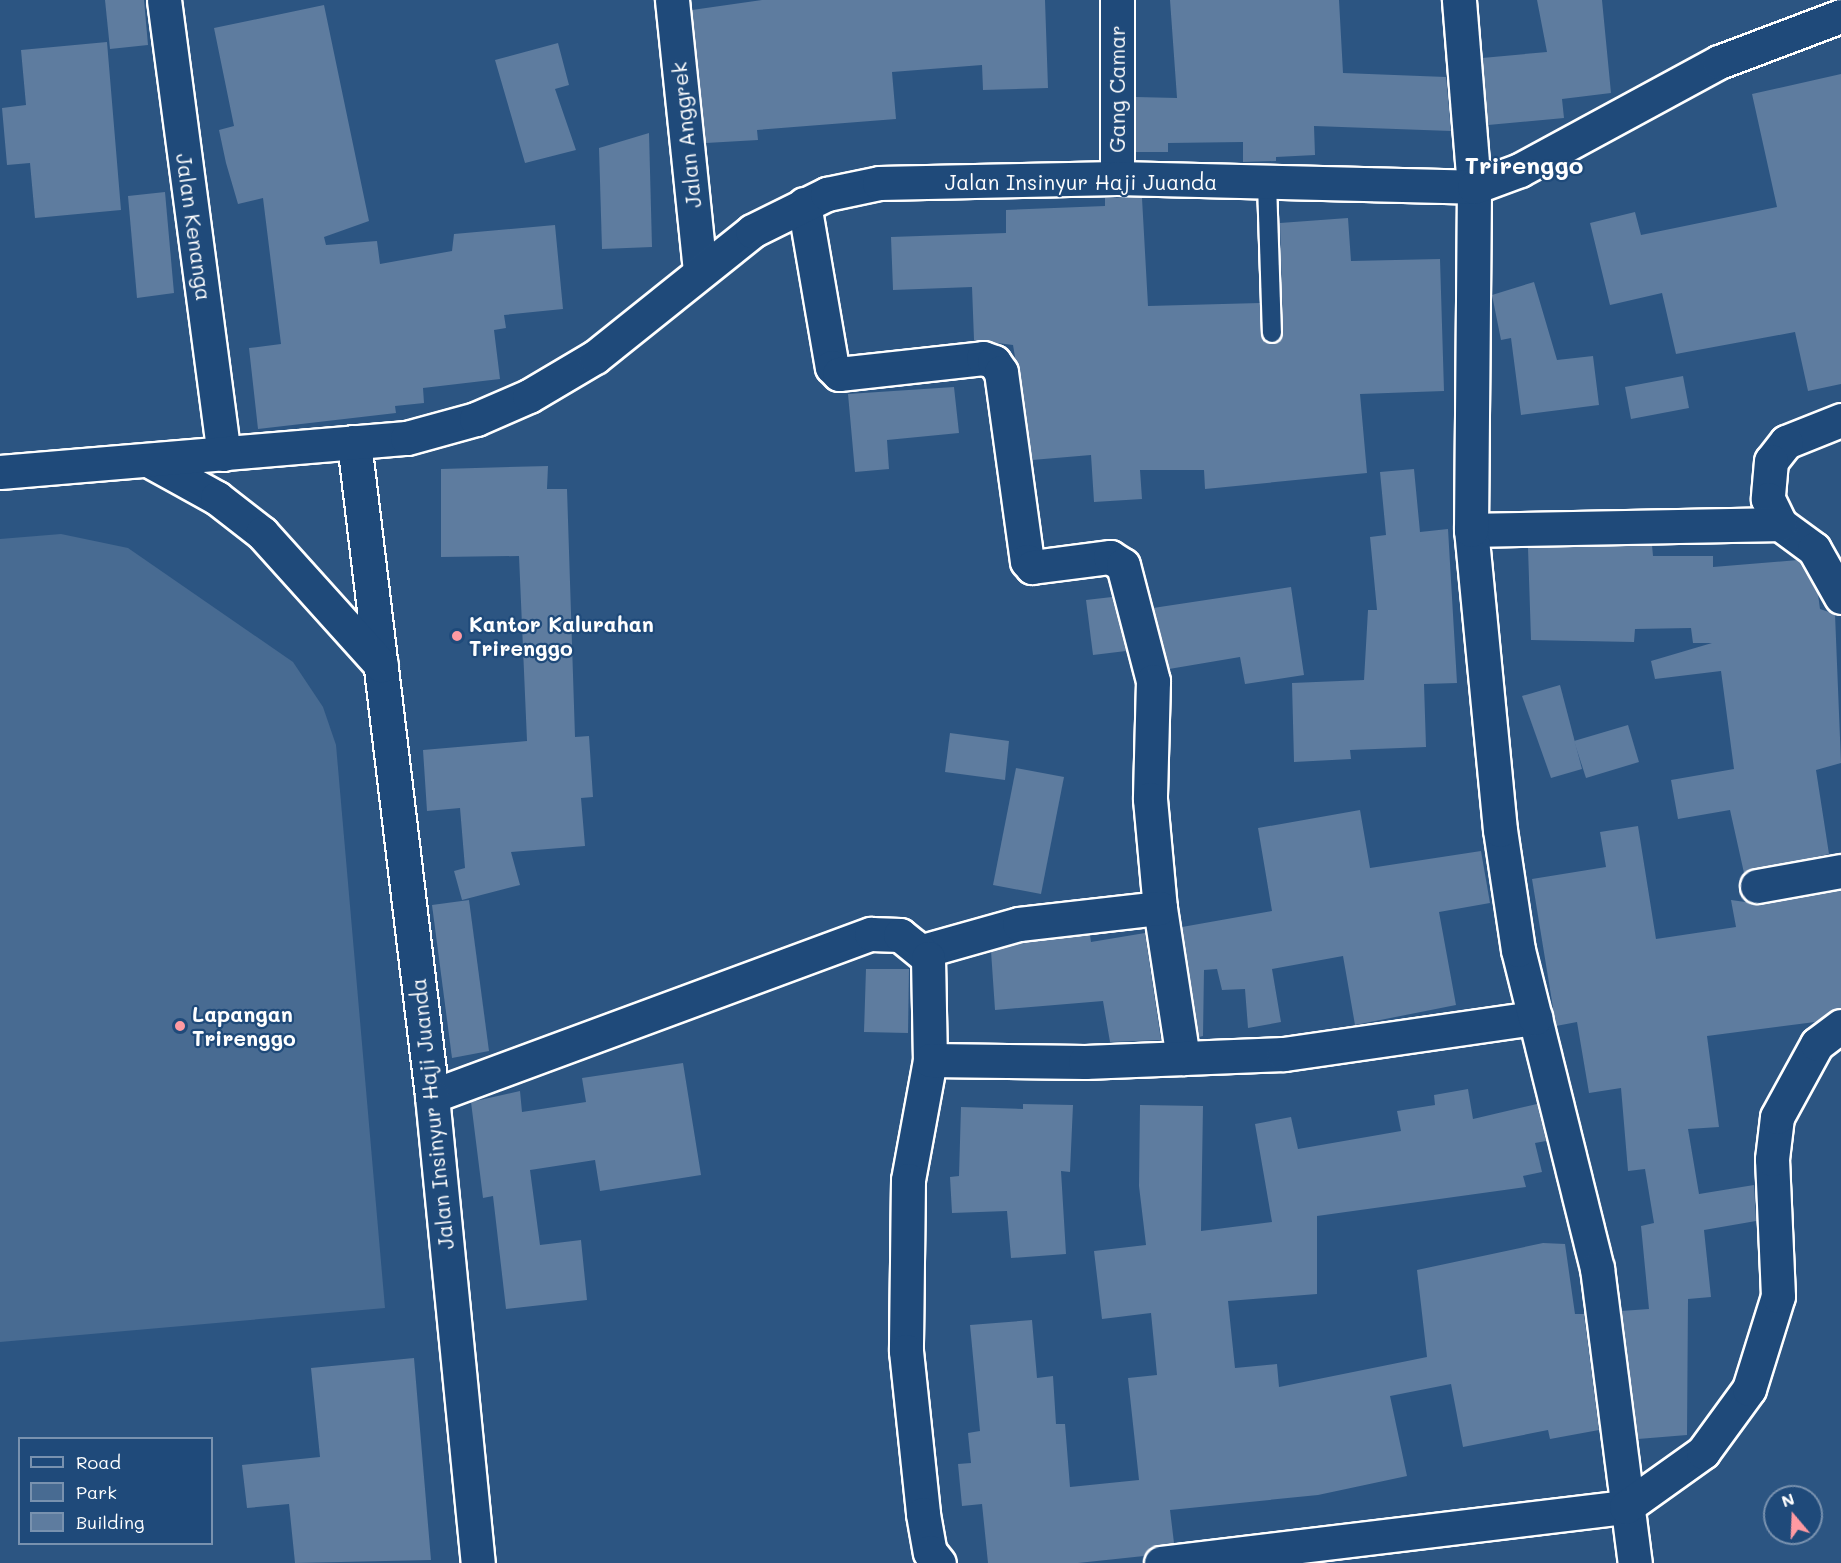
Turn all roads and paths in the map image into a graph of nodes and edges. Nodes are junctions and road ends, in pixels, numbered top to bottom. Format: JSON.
{"nodes":[{"id":1,"x":164,"y":0,"type":"edge"},
{"id":2,"x":672,"y":0,"type":"edge"},
{"id":3,"x":1117,"y":0,"type":"edge"},
{"id":4,"x":1459,"y":0,"type":"edge"},
{"id":5,"x":1838,"y":0,"type":"edge"},
{"id":6,"x":1841,"y":8,"type":"edge"},
{"id":7,"x":1841,"y":16,"type":"edge"},
{"id":8,"x":1117,"y":178,"type":"junction"},
{"id":9,"x":1267,"y":184,"type":"junction"},
{"id":10,"x":1474,"y":187,"type":"junction"},
{"id":11,"x":804,"y":204,"type":"junction"},
{"id":12,"x":700,"y":270,"type":"junction"},
{"id":13,"x":1272,"y":333,"type":"dead end"},
{"id":14,"x":1841,"y":420,"type":"edge"},
{"id":15,"x":354,"y":442,"type":"junction"},
{"id":16,"x":224,"y":454,"type":"junction"},
{"id":17,"x":150,"y":460,"type":"junction"},
{"id":18,"x":0,"y":472,"type":"edge"},
{"id":19,"x":1780,"y":524,"type":"junction"},
{"id":20,"x":1471,"y":530,"type":"junction"},
{"id":21,"x":1841,"y":597,"type":"edge"},
{"id":22,"x":381,"y":665,"type":"junction"},
{"id":23,"x":1841,"y":871,"type":"edge"},
{"id":24,"x":1757,"y":886,"type":"dead end"},
{"id":25,"x":1160,"y":908,"type":"junction"},
{"id":26,"x":923,"y":951,"type":"junction"},
{"id":27,"x":1535,"y":1018,"type":"junction"},
{"id":28,"x":1841,"y":1026,"type":"edge"},
{"id":29,"x":1183,"y":1058,"type":"junction"},
{"id":30,"x":930,"y":1060,"type":"junction"},
{"id":31,"x":432,"y":1096,"type":"junction"},
{"id":32,"x":1626,"y":1507,"type":"junction"},
{"id":33,"x":478,"y":1563,"type":"edge"},
{"id":34,"x":939,"y":1563,"type":"edge"},
{"id":35,"x":1161,"y":1563,"type":"edge"},
{"id":36,"x":1635,"y":1563,"type":"edge"}],
"edges":[{"from":1,"to":16,"type":"street","name":"Jalan Kenanga"},
{"from":2,"to":12,"type":"street","name":"Jalan Anggrek"},
{"from":3,"to":8,"type":"street","name":"Gang Camar"},
{"from":4,"to":10,"type":"street"},
{"from":5,"to":6,"type":"street"},
{"from":7,"to":10,"type":"street","name":"Jalan Insinyur Haji Juanda"},
{"from":8,"to":9,"type":"street","name":"Jalan Insinyur Haji Juanda"},
{"from":8,"to":11,"type":"street","name":"Jalan Insinyur Haji Juanda"},
{"from":9,"to":10,"type":"street","name":"Jalan Insinyur Haji Juanda"},
{"from":9,"to":13,"type":"lane"},
{"from":10,"to":20,"type":"street"},
{"from":11,"to":12,"type":"street","name":"Jalan Insinyur Haji Juanda"},
{"from":11,"to":25,"type":"street"},
{"from":12,"to":15,"type":"street","name":"Jalan Insinyur Haji Juanda"},
{"from":14,"to":19,"type":"street"},
{"from":15,"to":16,"type":"street","name":"Jalan Insinyur Haji Juanda"},
{"from":15,"to":22,"type":"street","name":"Jalan Insinyur Haji Juanda"},
{"from":16,"to":17,"type":"street","name":"Jalan Insinyur Haji Juanda"},
{"from":17,"to":18,"type":"street","name":"Jalan Insinyur Haji Juanda"},
{"from":17,"to":22,"type":"street"},
{"from":19,"to":20,"type":"street"},
{"from":19,"to":21,"type":"street"},
{"from":20,"to":27,"type":"street"},
{"from":22,"to":31,"type":"street","name":"Jalan Insinyur Haji Juanda"},
{"from":23,"to":24,"type":"street"},
{"from":25,"to":26,"type":"street"},
{"from":25,"to":29,"type":"street"},
{"from":26,"to":30,"type":"street"},
{"from":26,"to":31,"type":"street"},
{"from":27,"to":29,"type":"street"},
{"from":27,"to":32,"type":"street"},
{"from":28,"to":32,"type":"street"},
{"from":29,"to":30,"type":"street"},
{"from":30,"to":34,"type":"street"},
{"from":31,"to":33,"type":"street","name":"Jalan Insinyur Haji Juanda"},
{"from":32,"to":35,"type":"street"},
{"from":32,"to":36,"type":"street"}]}
